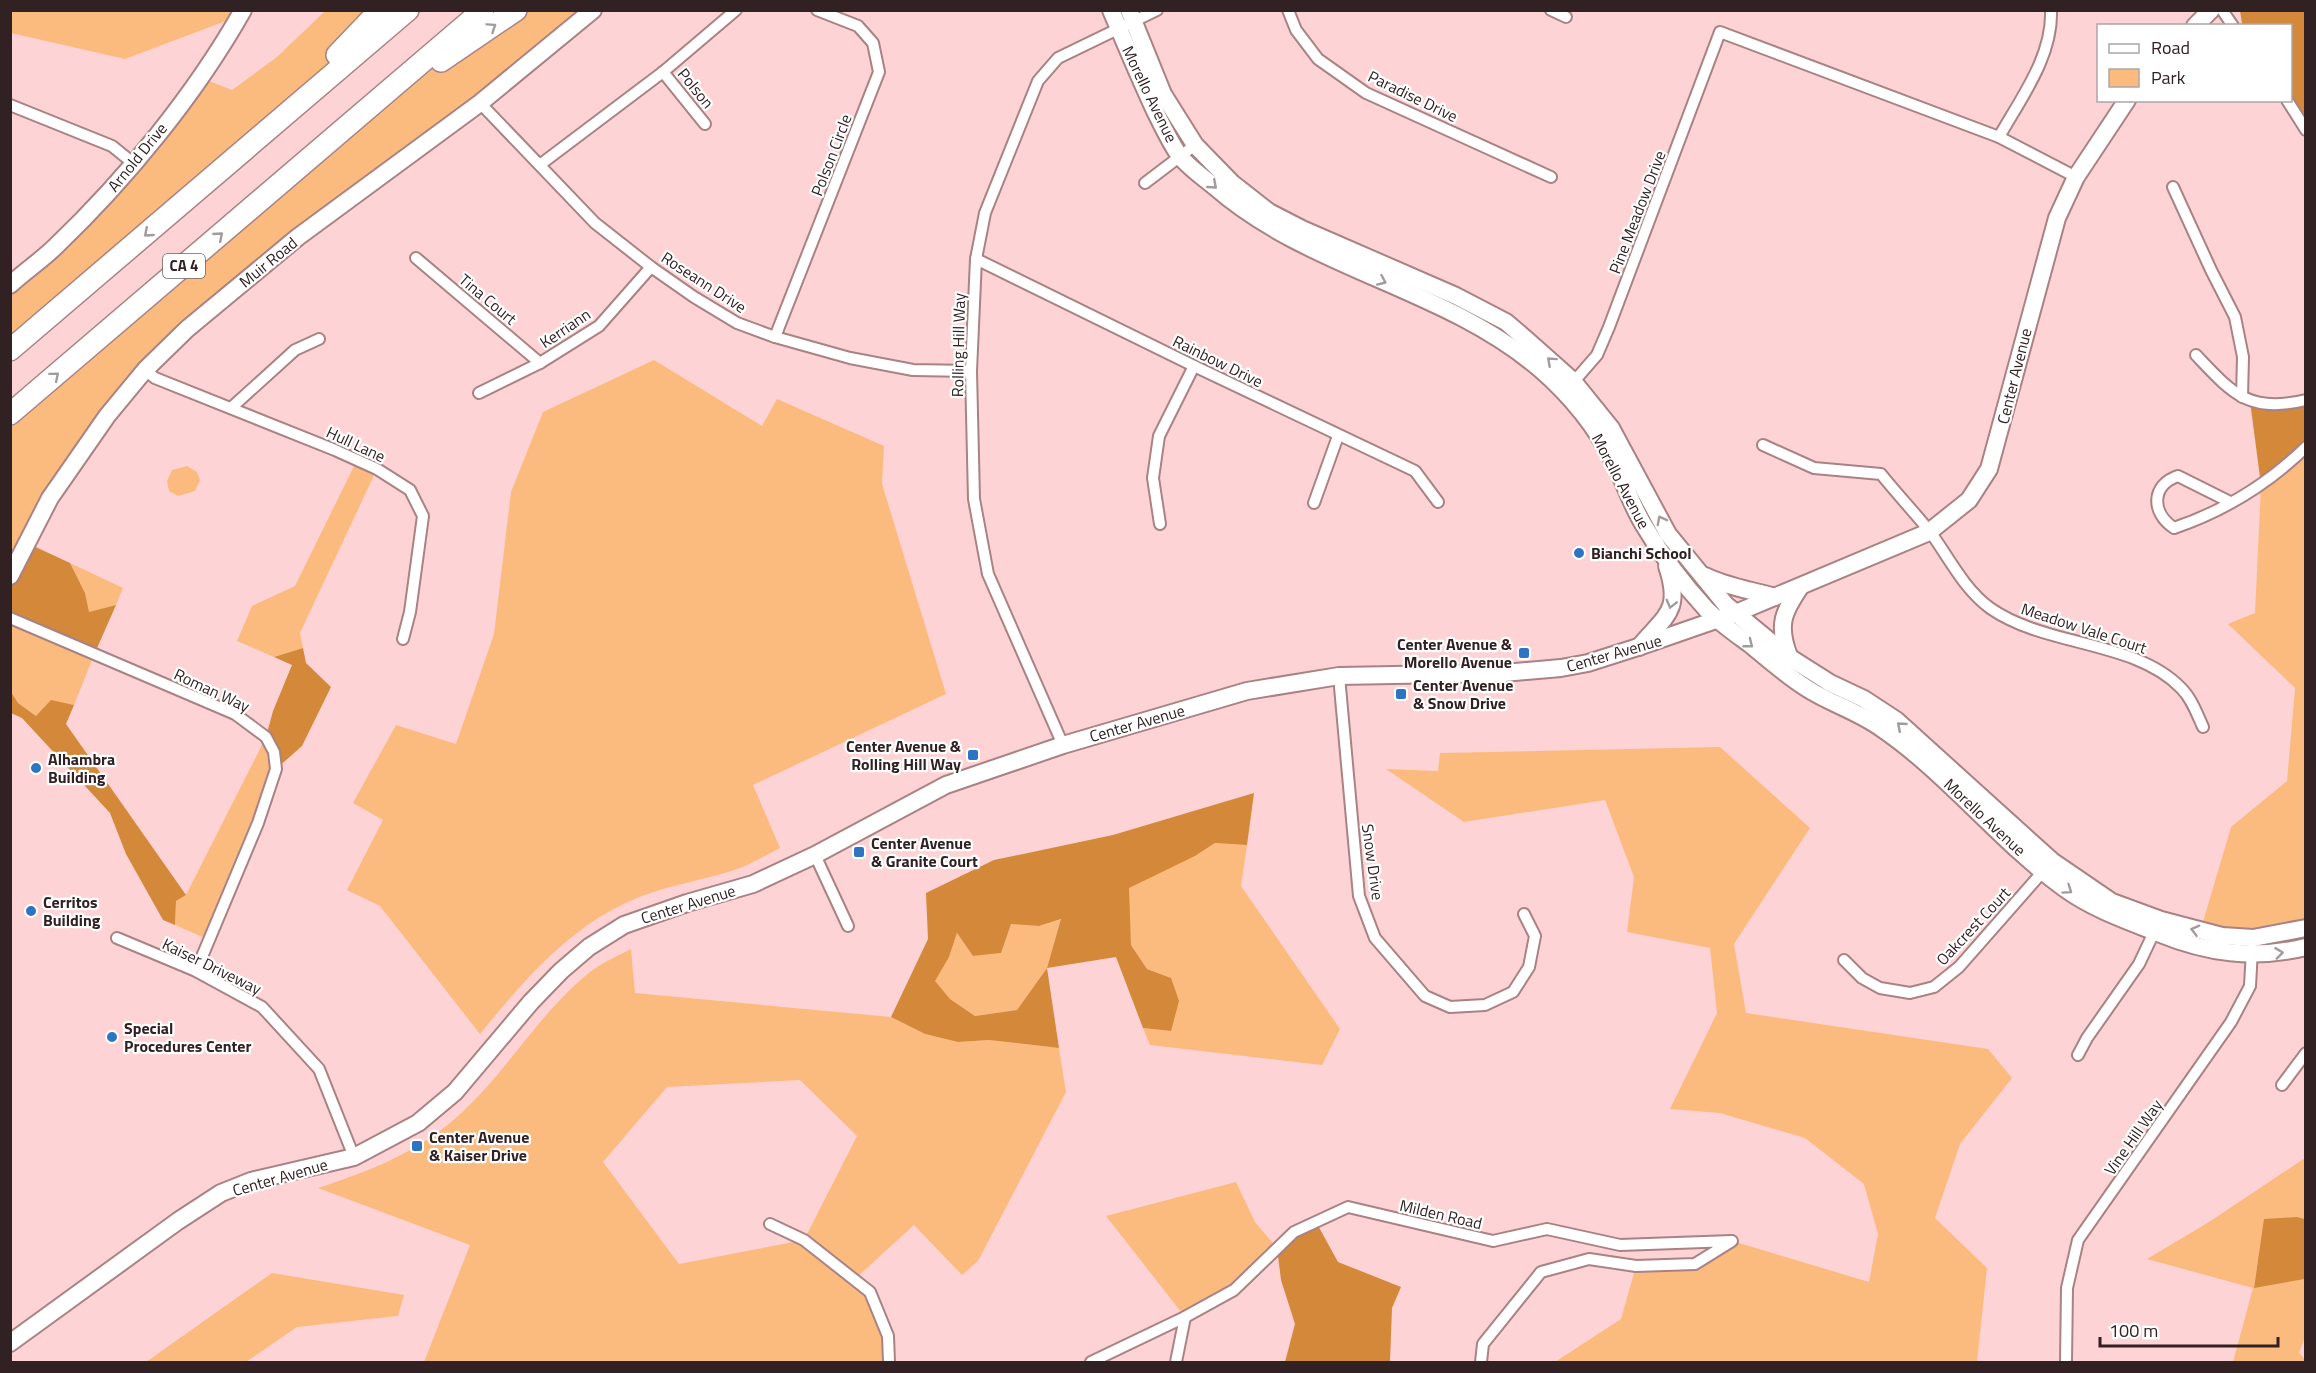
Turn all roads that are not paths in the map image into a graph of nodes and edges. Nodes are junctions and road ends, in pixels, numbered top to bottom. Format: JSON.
{"nodes":[{"id":1,"x":232,"y":10,"type":"edge"},
{"id":2,"x":243,"y":10,"type":"edge"},
{"id":3,"x":380,"y":10,"type":"edge"},
{"id":4,"x":408,"y":10,"type":"edge"},
{"id":5,"x":483,"y":10,"type":"edge"},
{"id":6,"x":516,"y":10,"type":"edge"},
{"id":7,"x":593,"y":10,"type":"edge"},
{"id":8,"x":736,"y":10,"type":"edge"},
{"id":9,"x":817,"y":10,"type":"edge"},
{"id":10,"x":1111,"y":10,"type":"edge"},
{"id":11,"x":1157,"y":10,"type":"edge"},
{"id":12,"x":1288,"y":10,"type":"edge"},
{"id":13,"x":1551,"y":10,"type":"edge"},
{"id":14,"x":2051,"y":10,"type":"edge"},
{"id":15,"x":2211,"y":10,"type":"edge"},
{"id":16,"x":2222,"y":10,"type":"edge"},
{"id":17,"x":1566,"y":17,"type":"dead end"},
{"id":18,"x":1127,"y":20,"type":"edge"},
{"id":19,"x":2197,"y":24,"type":"edge"},
{"id":20,"x":2232,"y":24,"type":"edge"},
{"id":21,"x":663,"y":72,"type":"junction"},
{"id":22,"x":2126,"y":102,"type":"edge"},
{"id":23,"x":2288,"y":102,"type":"edge"},
{"id":24,"x":480,"y":103,"type":"junction"},
{"id":25,"x":10,"y":105,"type":"edge"},
{"id":26,"x":356,"y":118,"type":"junction"},
{"id":27,"x":705,"y":124,"type":"dead end"},
{"id":28,"x":2306,"y":130,"type":"edge"},
{"id":29,"x":1999,"y":137,"type":"junction"},
{"id":30,"x":1195,"y":145,"type":"junction"},
{"id":31,"x":240,"y":154,"type":"junction"},
{"id":32,"x":1180,"y":156,"type":"junction"},
{"id":33,"x":130,"y":160,"type":"junction"},
{"id":34,"x":541,"y":165,"type":"junction"},
{"id":35,"x":1551,"y":177,"type":"dead end"},
{"id":36,"x":2076,"y":177,"type":"junction"},
{"id":37,"x":1145,"y":183,"type":"dead end"},
{"id":38,"x":2173,"y":187,"type":"dead end"},
{"id":39,"x":416,"y":258,"type":"dead end"},
{"id":40,"x":976,"y":259,"type":"junction"},
{"id":41,"x":651,"y":267,"type":"junction"},
{"id":42,"x":10,"y":274,"type":"edge"},
{"id":43,"x":10,"y":285,"type":"edge"},
{"id":44,"x":775,"y":337,"type":"junction"},
{"id":45,"x":319,"y":339,"type":"dead end"},
{"id":46,"x":10,"y":350,"type":"edge"},
{"id":47,"x":2196,"y":355,"type":"dead end"},
{"id":48,"x":540,"y":363,"type":"junction"},
{"id":49,"x":1194,"y":366,"type":"junction"},
{"id":50,"x":145,"y":370,"type":"junction"},
{"id":51,"x":971,"y":372,"type":"junction"},
{"id":52,"x":1570,"y":387,"type":"junction"},
{"id":53,"x":479,"y":393,"type":"dead end"},
{"id":54,"x":2242,"y":397,"type":"junction"},
{"id":55,"x":2306,"y":400,"type":"edge"},
{"id":56,"x":231,"y":408,"type":"junction"},
{"id":57,"x":10,"y":414,"type":"edge"},
{"id":58,"x":1338,"y":436,"type":"junction"},
{"id":59,"x":1763,"y":445,"type":"dead end"},
{"id":60,"x":2306,"y":447,"type":"edge"},
{"id":61,"x":1438,"y":502,"type":"dead end"},
{"id":62,"x":2230,"y":502,"type":"junction"},
{"id":63,"x":1314,"y":503,"type":"dead end"},
{"id":64,"x":1160,"y":524,"type":"dead end"},
{"id":65,"x":1929,"y":532,"type":"junction"},
{"id":66,"x":1661,"y":551,"type":"junction"},
{"id":67,"x":1700,"y":574,"type":"junction"},
{"id":68,"x":10,"y":576,"type":"edge"},
{"id":69,"x":1801,"y":586,"type":"junction"},
{"id":70,"x":1775,"y":597,"type":"junction"},
{"id":71,"x":1736,"y":613,"type":"junction"},
{"id":72,"x":10,"y":618,"type":"edge"},
{"id":73,"x":1719,"y":620,"type":"junction"},
{"id":74,"x":403,"y":639,"type":"dead end"},
{"id":75,"x":1638,"y":647,"type":"junction"},
{"id":76,"x":1789,"y":657,"type":"junction"},
{"id":77,"x":1339,"y":676,"type":"junction"},
{"id":78,"x":2203,"y":728,"type":"dead end"},
{"id":79,"x":1063,"y":745,"type":"junction"},
{"id":80,"x":815,"y":855,"type":"junction"},
{"id":81,"x":2047,"y":866,"type":"junction"},
{"id":82,"x":1524,"y":914,"type":"dead end"},
{"id":83,"x":848,"y":926,"type":"dead end"},
{"id":84,"x":2158,"y":926,"type":"junction"},
{"id":85,"x":2306,"y":928,"type":"edge"},
{"id":86,"x":117,"y":938,"type":"dead end"},
{"id":87,"x":2253,"y":938,"type":"junction"},
{"id":88,"x":2306,"y":947,"type":"edge"},
{"id":89,"x":2252,"y":955,"type":"junction"},
{"id":90,"x":1844,"y":960,"type":"dead end"},
{"id":91,"x":195,"y":971,"type":"junction"},
{"id":92,"x":2306,"y":1053,"type":"edge"},
{"id":93,"x":2078,"y":1055,"type":"dead end"},
{"id":94,"x":2282,"y":1085,"type":"dead end"},
{"id":95,"x":354,"y":1157,"type":"junction"},
{"id":96,"x":770,"y":1224,"type":"dead end"},
{"id":97,"x":1185,"y":1317,"type":"junction"},
{"id":98,"x":10,"y":1343,"type":"edge"},
{"id":99,"x":889,"y":1362,"type":"edge"},
{"id":100,"x":1091,"y":1362,"type":"edge"},
{"id":101,"x":1176,"y":1362,"type":"edge"},
{"id":102,"x":1481,"y":1362,"type":"edge"},
{"id":103,"x":2066,"y":1362,"type":"edge"}],
"edges":[{"from":1,"to":33,"type":"street","name":"Arnold Drive"},
{"from":2,"to":33,"type":"street","name":"Arnold Drive"},
{"from":3,"to":31,"type":"highway"},
{"from":4,"to":31,"type":"highway"},
{"from":5,"to":26,"type":"highway","number":"CA 4"},
{"from":26,"to":6,"type":"highway","one_way":true},
{"from":7,"to":24,"type":"street","name":"Muir Road"},
{"from":8,"to":21,"type":"street"},
{"from":9,"to":44,"type":"street","name":"Polson Circle"},
{"from":10,"to":18,"type":"street","name":"Morello Avenue"},
{"from":11,"to":18,"type":"street","name":"Rolling Hill Way"},
{"from":12,"to":35,"type":"street","name":"Paradise Drive"},
{"from":13,"to":17,"type":"street"},
{"from":14,"to":29,"type":"street"},
{"from":15,"to":19,"type":"street"},
{"from":16,"to":20,"type":"street"},
{"from":18,"to":30,"type":"street","name":"Morello Avenue"},
{"from":18,"to":32,"type":"street","name":"Morello Avenue"},
{"from":18,"to":40,"type":"street","name":"Rolling Hill Way"},
{"from":21,"to":27,"type":"street","name":"Polson"},
{"from":21,"to":34,"type":"street"},
{"from":22,"to":36,"type":"street","name":"Center Avenue"},
{"from":23,"to":28,"type":"street"},
{"from":24,"to":34,"type":"street","name":"Roseann Drive"},
{"from":24,"to":50,"type":"street","name":"Muir Road"},
{"from":25,"to":33,"type":"street"},
{"from":57,"to":26,"type":"highway","number":"CA 4","one_way":true},
{"from":29,"to":36,"type":"street"},
{"from":29,"to":52,"type":"street","name":"Pine Meadow Drive"},
{"from":30,"to":32,"type":"street"},
{"from":52,"to":30,"type":"street","name":"Morello Avenue","one_way":true},
{"from":31,"to":46,"type":"highway","one_way":true},
{"from":32,"to":37,"type":"street"},
{"from":32,"to":52,"type":"street","name":"Morello Avenue","one_way":true},
{"from":33,"to":42,"type":"street","name":"Arnold Drive"},
{"from":33,"to":43,"type":"street","name":"Arnold Drive"},
{"from":34,"to":41,"type":"street","name":"Roseann Drive"},
{"from":36,"to":65,"type":"street","name":"Center Avenue"},
{"from":38,"to":54,"type":"street"},
{"from":39,"to":48,"type":"street","name":"Tina Court"},
{"from":40,"to":49,"type":"street","name":"Rainbow Drive"},
{"from":40,"to":51,"type":"street","name":"Rolling Hill Way"},
{"from":41,"to":44,"type":"street","name":"Roseann Drive"},
{"from":41,"to":48,"type":"street","name":"Kerriann"},
{"from":44,"to":51,"type":"street","name":"Roseann Drive"},
{"from":45,"to":56,"type":"street"},
{"from":47,"to":54,"type":"street"},
{"from":48,"to":53,"type":"street","name":"Kerriann"},
{"from":49,"to":58,"type":"street","name":"Rainbow Drive"},
{"from":49,"to":64,"type":"street"},
{"from":50,"to":56,"type":"street","name":"Hull Lane"},
{"from":50,"to":68,"type":"street","name":"Muir Road"},
{"from":51,"to":79,"type":"street","name":"Rolling Hill Way"},
{"from":52,"to":66,"type":"street","name":"Morello Avenue"},
{"from":67,"to":52,"type":"street","name":"Morello Avenue","one_way":true},
{"from":54,"to":55,"type":"street"},
{"from":56,"to":74,"type":"street","name":"Hull Lane"},
{"from":58,"to":61,"type":"street","name":"Rainbow Drive"},
{"from":58,"to":63,"type":"street"},
{"from":59,"to":65,"type":"street","name":"Meadow Vale Court"},
{"from":60,"to":62,"type":"street"},
{"from":62,"to":62,"type":"street"},
{"from":65,"to":69,"type":"street","name":"Center Avenue"},
{"from":65,"to":78,"type":"street","name":"Meadow Vale Court"},
{"from":66,"to":73,"type":"street","name":"Morello Avenue"},
{"from":66,"to":75,"type":"street","one_way":true},
{"from":67,"to":70,"type":"street"},
{"from":67,"to":71,"type":"street","name":"Morello Avenue"},
{"from":69,"to":70,"type":"street","name":"Center Avenue"},
{"from":69,"to":76,"type":"street"},
{"from":70,"to":71,"type":"street","name":"Center Avenue"},
{"from":71,"to":73,"type":"street","name":"Center Avenue"},
{"from":71,"to":76,"type":"street","name":"Morello Avenue"},
{"from":72,"to":91,"type":"street","name":"Roman Way"},
{"from":73,"to":75,"type":"street","name":"Center Avenue"},
{"from":73,"to":81,"type":"street","name":"Morello Avenue","one_way":true},
{"from":75,"to":77,"type":"street","name":"Center Avenue"},
{"from":81,"to":76,"type":"street","name":"Morello Avenue","one_way":true},
{"from":77,"to":79,"type":"street","name":"Center Avenue"},
{"from":77,"to":82,"type":"street","name":"Snow Drive"},
{"from":79,"to":80,"type":"street","name":"Center Avenue"},
{"from":80,"to":83,"type":"street"},
{"from":80,"to":95,"type":"street","name":"Center Avenue"},
{"from":81,"to":84,"type":"street","name":"Morello Avenue"},
{"from":81,"to":90,"type":"street","name":"Oakcrest Court"},
{"from":87,"to":84,"type":"street","name":"Morello Avenue","one_way":true},
{"from":84,"to":89,"type":"street","name":"Morello Avenue"},
{"from":84,"to":93,"type":"street"},
{"from":85,"to":87,"type":"street","name":"Morello Avenue"},
{"from":86,"to":91,"type":"street","name":"Kaiser Driveway"},
{"from":87,"to":89,"type":"street","name":"Vine Hill Way"},
{"from":89,"to":88,"type":"street","name":"Morello Avenue","one_way":true},
{"from":89,"to":103,"type":"street","name":"Vine Hill Way"},
{"from":91,"to":95,"type":"street","name":"Kaiser Driveway"},
{"from":92,"to":94,"type":"street"},
{"from":95,"to":98,"type":"street","name":"Center Avenue"},
{"from":96,"to":99,"type":"street"},
{"from":97,"to":100,"type":"street","name":"Milden Road"},
{"from":97,"to":101,"type":"street"},
{"from":97,"to":102,"type":"street","name":"Milden Road"}]}
